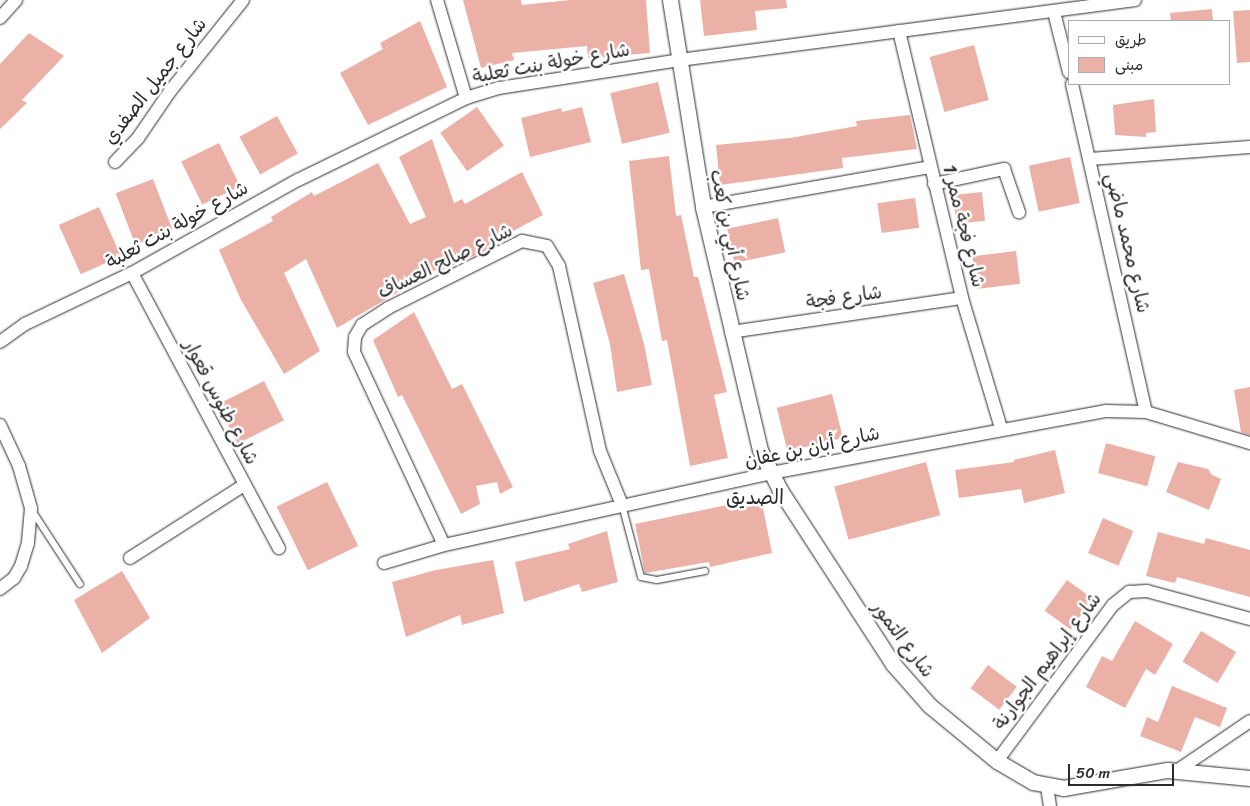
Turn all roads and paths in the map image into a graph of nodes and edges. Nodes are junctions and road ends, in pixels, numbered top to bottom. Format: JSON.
{"nodes":[{"id":1,"x":16,"y":0,"type":"edge"},
{"id":2,"x":243,"y":0,"type":"edge"},
{"id":3,"x":437,"y":0,"type":"edge"},
{"id":4,"x":670,"y":0,"type":"edge"},
{"id":5,"x":1136,"y":0,"type":"edge"},
{"id":6,"x":1054,"y":12,"type":"junction"},
{"id":7,"x":0,"y":18,"type":"edge"},
{"id":8,"x":900,"y":31,"type":"junction"},
{"id":9,"x":680,"y":60,"type":"junction"},
{"id":10,"x":1068,"y":68,"type":"edge"},
{"id":11,"x":1072,"y":85,"type":"edge"},
{"id":12,"x":466,"y":98,"type":"junction"},
{"id":13,"x":1250,"y":147,"type":"edge"},
{"id":14,"x":1090,"y":159,"type":"junction"},
{"id":15,"x":115,"y":162,"type":"dead end"},
{"id":16,"x":929,"y":167,"type":"junction"},
{"id":17,"x":934,"y":184,"type":"junction"},
{"id":18,"x":703,"y":207,"type":"junction"},
{"id":19,"x":1019,"y":212,"type":"dead end"},
{"id":20,"x":132,"y":273,"type":"junction"},
{"id":21,"x":962,"y":298,"type":"junction"},
{"id":22,"x":731,"y":332,"type":"junction"},
{"id":23,"x":0,"y":342,"type":"edge"},
{"id":24,"x":1146,"y":412,"type":"junction"},
{"id":25,"x":0,"y":425,"type":"edge"},
{"id":26,"x":1001,"y":428,"type":"junction"},
{"id":27,"x":1250,"y":443,"type":"edge"},
{"id":28,"x":770,"y":473,"type":"junction"},
{"id":29,"x":244,"y":485,"type":"junction"},
{"id":30,"x":622,"y":504,"type":"junction"},
{"id":31,"x":31,"y":508,"type":"junction"},
{"id":32,"x":444,"y":545,"type":"junction"},
{"id":33,"x":279,"y":548,"type":"dead end"},
{"id":34,"x":130,"y":558,"type":"dead end"},
{"id":35,"x":384,"y":563,"type":"dead end"},
{"id":36,"x":705,"y":571,"type":"dead end"},
{"id":37,"x":80,"y":584,"type":"dead end"},
{"id":38,"x":0,"y":589,"type":"edge"},
{"id":39,"x":1250,"y":619,"type":"edge"},
{"id":40,"x":1250,"y":721,"type":"edge"},
{"id":41,"x":997,"y":762,"type":"junction"},
{"id":42,"x":1178,"y":770,"type":"junction"},
{"id":43,"x":1250,"y":778,"type":"edge"},
{"id":44,"x":1047,"y":786,"type":"junction"},
{"id":45,"x":1050,"y":806,"type":"edge"}],
"edges":[{"from":1,"to":7,"type":"street"},
{"from":2,"to":15,"type":"street","name":"شارع جميل الصفدي"},
{"from":3,"to":12,"type":"street"},
{"from":4,"to":9,"type":"street","name":"شارع أبي بن كعب"},
{"from":5,"to":6,"type":"street","name":"شارع خولة بنت ثعلبة"},
{"from":6,"to":8,"type":"street","name":"شارع خولة بنت ثعلبة"},
{"from":6,"to":10,"type":"street"},
{"from":8,"to":9,"type":"street","name":"شارع خولة بنت ثعلبة"},
{"from":8,"to":16,"type":"street","name":"شارع فجة ممر 1"},
{"from":9,"to":12,"type":"street","name":"شارع خولة بنت ثعلبة"},
{"from":9,"to":18,"type":"street","name":"شارع أبي بن كعب"},
{"from":11,"to":14,"type":"street","name":"شارع محمد ماضي"},
{"from":12,"to":20,"type":"street","name":"شارع خولة بنت ثعلبة"},
{"from":13,"to":14,"type":"street"},
{"from":14,"to":24,"type":"street","name":"شارع محمد ماضي"},
{"from":16,"to":17,"type":"street","name":"شارع فجة ممر 1"},
{"from":16,"to":18,"type":"street"},
{"from":17,"to":19,"type":"street"},
{"from":17,"to":21,"type":"street","name":"شارع فجة ممر 1"},
{"from":18,"to":22,"type":"street","name":"شارع أبي بن كعب"},
{"from":20,"to":23,"type":"street","name":"شارع خولة بنت ثعلبة"},
{"from":20,"to":29,"type":"street","name":"شارع طنوس قعوار"},
{"from":21,"to":22,"type":"street","name":"شارع فجة"},
{"from":21,"to":26,"type":"street","name":"شارع فجة ممر 1"},
{"from":22,"to":28,"type":"street","name":"شارع أبي بن كعب"},
{"from":24,"to":26,"type":"street","name":"شارع أبان بن عفان"},
{"from":24,"to":27,"type":"street","name":"شارع أبان بن عفان"},
{"from":25,"to":31,"type":"street"},
{"from":26,"to":28,"type":"street","name":"شارع أبان بن عفان"},
{"from":28,"to":30,"type":"street","name":"شارع أبان بن عفان"},
{"from":28,"to":41,"type":"street","name":"شارع التمور"},
{"from":29,"to":33,"type":"street","name":"شارع طنوس قعوار"},
{"from":29,"to":34,"type":"street"},
{"from":30,"to":32,"type":"street","name":"شارع أبان بن عفان"},
{"from":30,"to":32,"type":"street","name":"شارع صالح العساف"},
{"from":30,"to":36,"type":"lane"},
{"from":31,"to":37,"type":"lane"},
{"from":31,"to":38,"type":"street"},
{"from":32,"to":35,"type":"street","name":"شارع أبان بن عفان"},
{"from":39,"to":41,"type":"street","name":"شارع إبراهيم الجوارنة"},
{"from":40,"to":42,"type":"street"},
{"from":41,"to":44,"type":"street","name":"شارع التمور"},
{"from":42,"to":43,"type":"street"},
{"from":42,"to":44,"type":"street"},
{"from":44,"to":45,"type":"street"}]}
